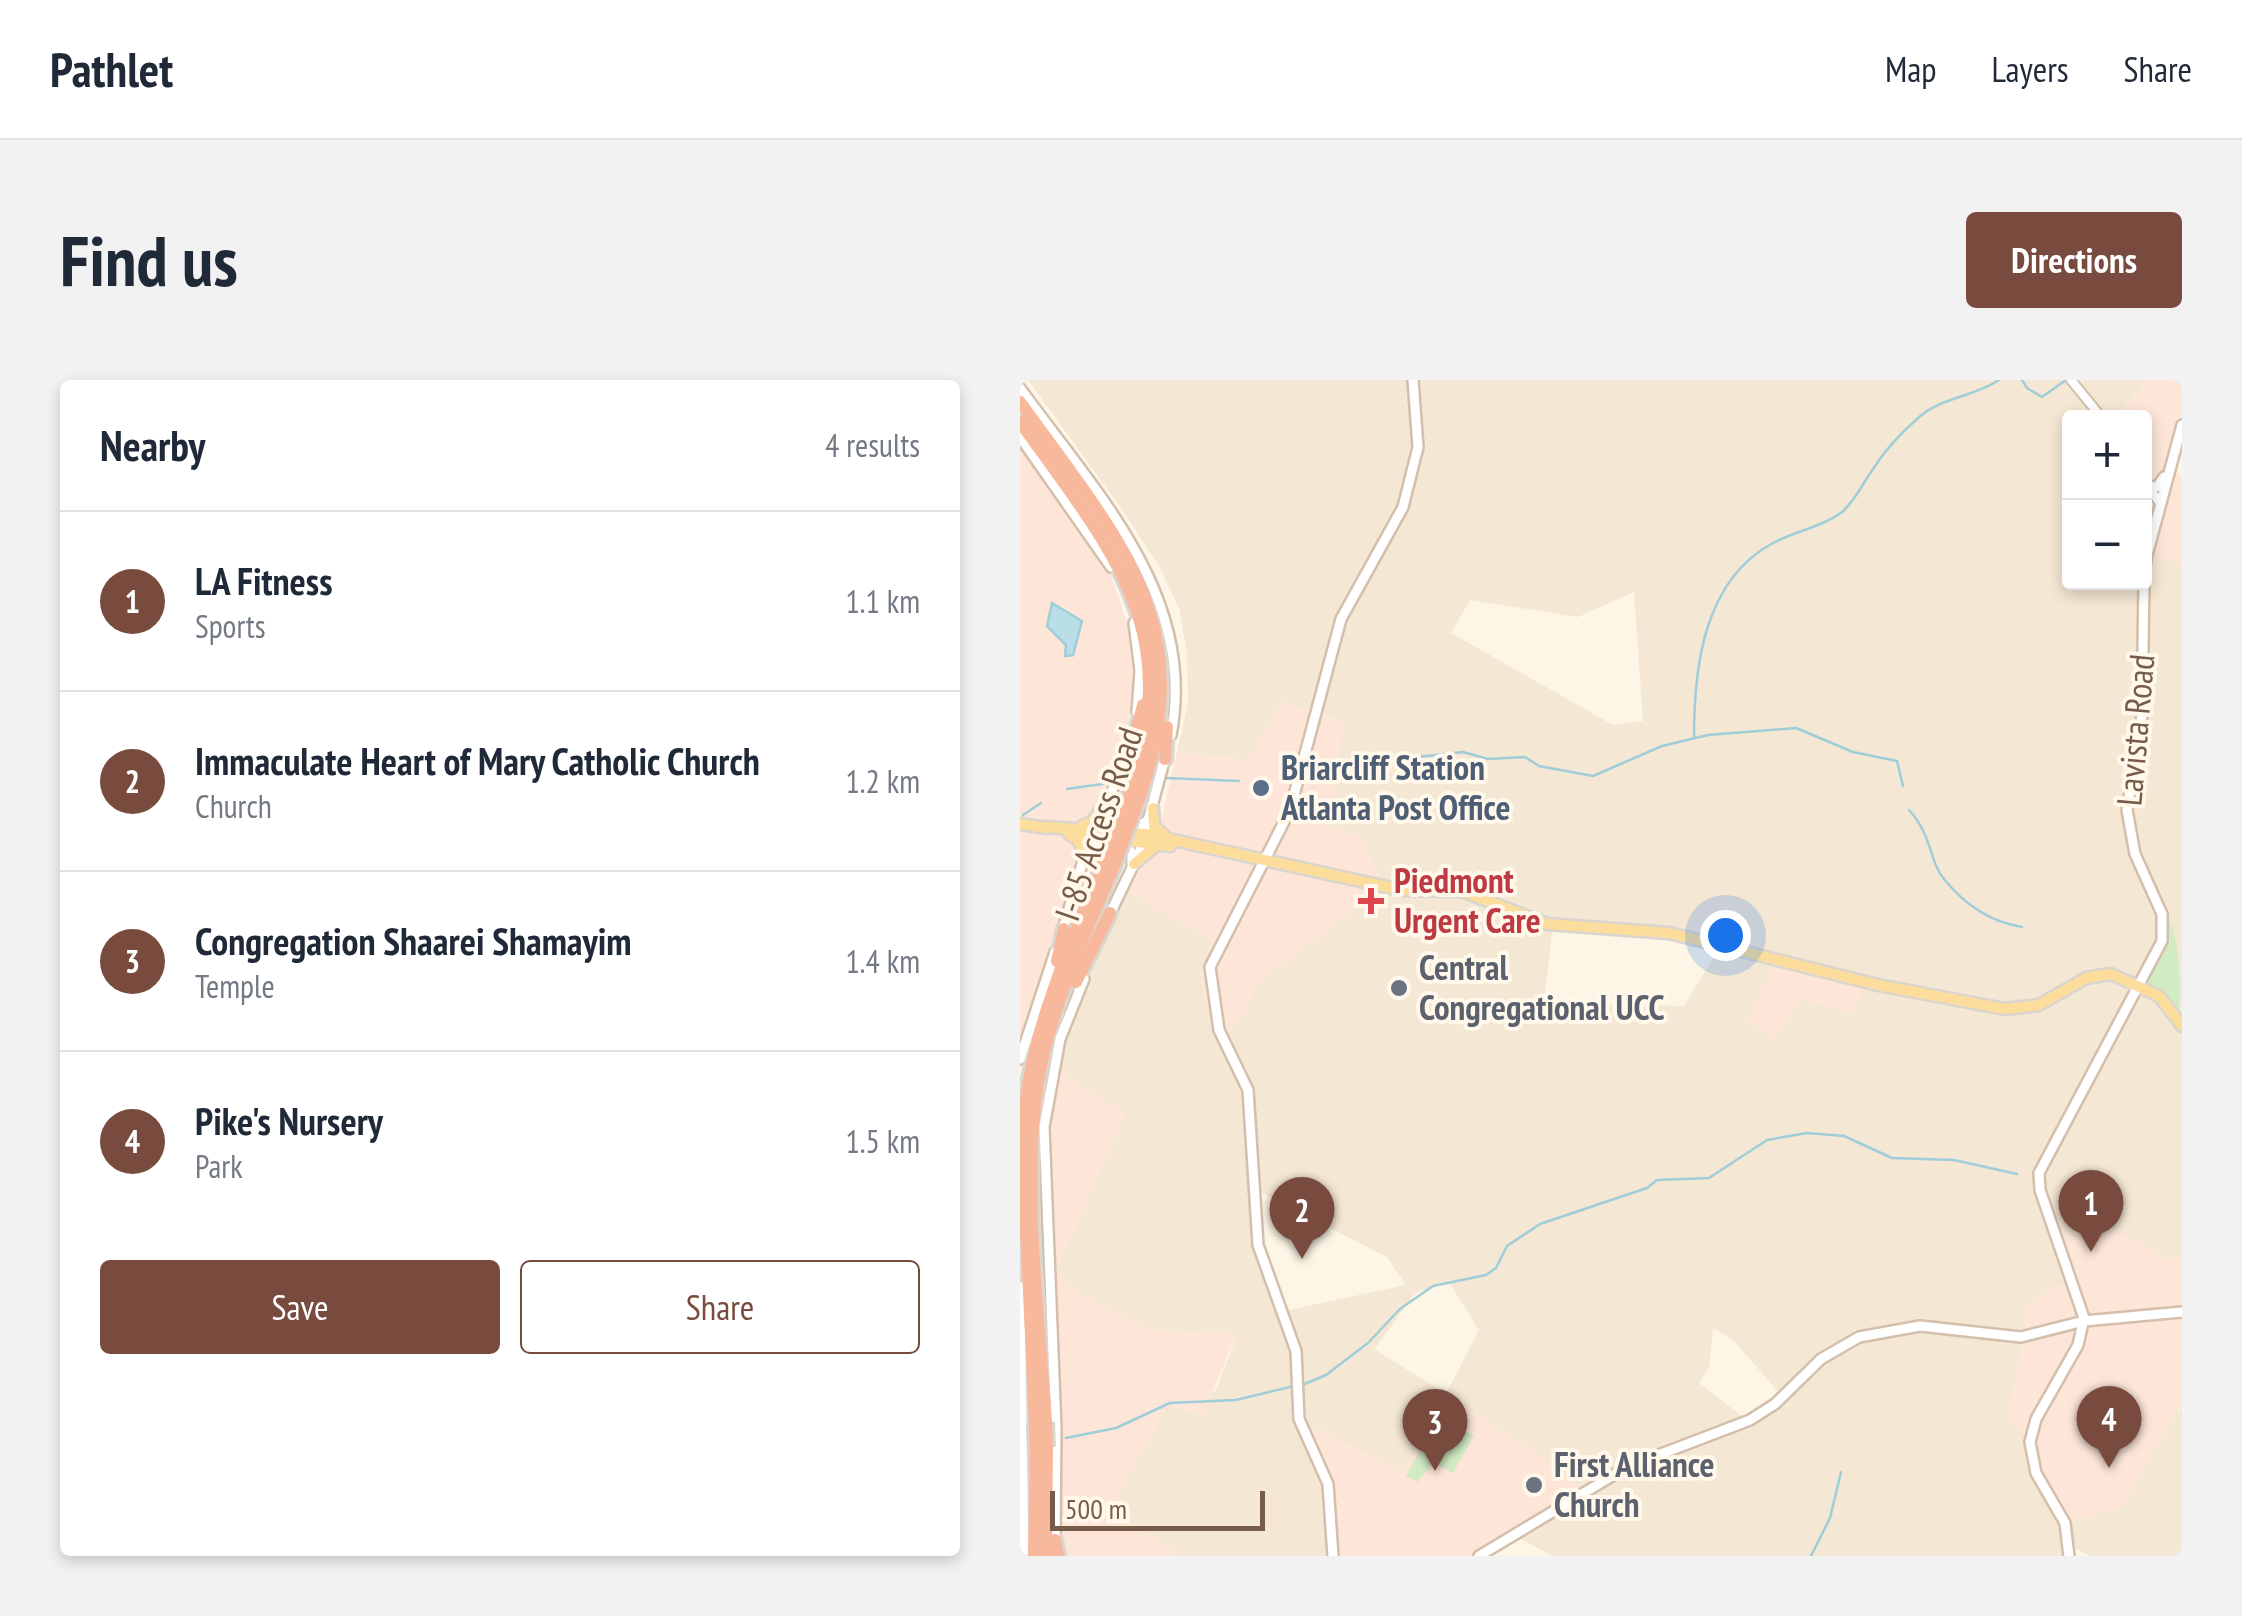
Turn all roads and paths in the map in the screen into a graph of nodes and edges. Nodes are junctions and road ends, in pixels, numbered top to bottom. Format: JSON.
{"nodes":[{"id":1,"x":1413,"y":380,"type":"edge"},
{"id":2,"x":2071,"y":380,"type":"edge"},
{"id":3,"x":1020,"y":388,"type":"edge"},
{"id":4,"x":1020,"y":402,"type":"edge"},
{"id":5,"x":2095,"y":410,"type":"edge"},
{"id":6,"x":1020,"y":422,"type":"edge"},
{"id":7,"x":2182,"y":424,"type":"edge"},
{"id":8,"x":1020,"y":438,"type":"edge"},
{"id":9,"x":2167,"y":472,"type":"junction"},
{"id":10,"x":2152,"y":486,"type":"edge"},
{"id":11,"x":2152,"y":492,"type":"edge"},
{"id":12,"x":2165,"y":506,"type":"junction"},
{"id":13,"x":2152,"y":538,"type":"edge"},
{"id":14,"x":2144,"y":590,"type":"edge"},
{"id":15,"x":1158,"y":636,"type":"junction"},
{"id":16,"x":1148,"y":653,"type":"junction"},
{"id":17,"x":1132,"y":746,"type":"junction"},
{"id":18,"x":1164,"y":759,"type":"junction"},
{"id":19,"x":1110,"y":797,"type":"junction"},
{"id":20,"x":1153,"y":808,"type":"junction"},
{"id":21,"x":1127,"y":818,"type":"junction"},
{"id":22,"x":1020,"y":824,"type":"edge"},
{"id":23,"x":1073,"y":830,"type":"junction"},
{"id":24,"x":1091,"y":832,"type":"junction"},
{"id":25,"x":1144,"y":839,"type":"junction"},
{"id":26,"x":1170,"y":840,"type":"junction"},
{"id":27,"x":1186,"y":844,"type":"junction"},
{"id":28,"x":1158,"y":845,"type":"junction"},
{"id":29,"x":1084,"y":852,"type":"junction"},
{"id":30,"x":1112,"y":856,"type":"junction"},
{"id":31,"x":1266,"y":860,"type":"junction"},
{"id":32,"x":1134,"y":864,"type":"junction"},
{"id":33,"x":1110,"y":913,"type":"junction"},
{"id":34,"x":1064,"y":929,"type":"junction"},
{"id":35,"x":2141,"y":985,"type":"junction"},
{"id":36,"x":1052,"y":1023,"type":"junction"},
{"id":37,"x":2181,"y":1023,"type":"edge"},
{"id":38,"x":1033,"y":1046,"type":"junction"},
{"id":39,"x":1020,"y":1058,"type":"edge"},
{"id":40,"x":1020,"y":1287,"type":"edge"},
{"id":41,"x":2182,"y":1312,"type":"edge"},
{"id":42,"x":2103,"y":1318,"type":"junction"},
{"id":43,"x":2084,"y":1322,"type":"junction"},
{"id":44,"x":2068,"y":1326,"type":"junction"},
{"id":45,"x":2079,"y":1342,"type":"junction"},
{"id":46,"x":1044,"y":1423,"type":"junction"},
{"id":47,"x":1036,"y":1449,"type":"junction"},
{"id":48,"x":1057,"y":1468,"type":"junction"},
{"id":49,"x":1055,"y":1540,"type":"joint"},
{"id":50,"x":1024,"y":1556,"type":"edge"},
{"id":51,"x":1034,"y":1556,"type":"edge"},
{"id":52,"x":1046,"y":1556,"type":"edge"},
{"id":53,"x":1057,"y":1556,"type":"edge"},
{"id":54,"x":1333,"y":1556,"type":"edge"},
{"id":55,"x":1479,"y":1556,"type":"edge"},
{"id":56,"x":2069,"y":1556,"type":"edge"}],
"edges":[{"from":1,"to":31,"type":"main road"},
{"from":2,"to":5,"type":"street"},
{"from":3,"to":18,"type":"main road","name":"I-85 Access Road"},
{"from":4,"to":15,"type":"highway"},
{"from":6,"to":16,"type":"highway"},
{"from":7,"to":9,"type":"main road"},
{"from":8,"to":17,"type":"main road","name":"I-85 Access Road"},
{"from":9,"to":10,"type":"main road"},
{"from":9,"to":12,"type":"main road"},
{"from":11,"to":12,"type":"street"},
{"from":12,"to":13,"type":"main road"},
{"from":14,"to":35,"type":"main road","name":"Lavista Road"},
{"from":15,"to":18,"type":"highway"},
{"from":15,"to":21,"type":"highway"},
{"from":16,"to":17,"type":"highway"},
{"from":16,"to":21,"type":"highway"},
{"from":17,"to":19,"type":"main road","name":"I-85 Access Road"},
{"from":18,"to":20,"type":"main road","name":"I-85 Access Road"},
{"from":19,"to":20,"type":"main road"},
{"from":19,"to":23,"type":"main road"},
{"from":19,"to":24,"type":"main road","name":"I-85 Access Road"},
{"from":20,"to":25,"type":"main road","name":"I-85 Access Road"},
{"from":20,"to":26,"type":"main road"},
{"from":21,"to":30,"type":"highway","bridge":true},
{"from":22,"to":23,"type":"main road"},
{"from":23,"to":24,"type":"main road"},
{"from":23,"to":29,"type":"main road"},
{"from":24,"to":25,"type":"main road"},
{"from":24,"to":29,"type":"main road","name":"I-85 Access Road"},
{"from":25,"to":26,"type":"main road"},
{"from":25,"to":28,"type":"main road"},
{"from":25,"to":32,"type":"main road","name":"I-85 Access Road"},
{"from":26,"to":27,"type":"main road"},
{"from":27,"to":28,"type":"main road"},
{"from":27,"to":31,"type":"main road"},
{"from":28,"to":32,"type":"main road"},
{"from":29,"to":32,"type":"main road"},
{"from":29,"to":34,"type":"main road","name":"I-85 Access Road"},
{"from":30,"to":36,"type":"highway"},
{"from":30,"to":38,"type":"highway"},
{"from":31,"to":35,"type":"main road"},
{"from":31,"to":54,"type":"main road"},
{"from":32,"to":33,"type":"main road","name":"I-85 Access Road"},
{"from":33,"to":36,"type":"highway"},
{"from":33,"to":46,"type":"main road","name":"I-85 Access Road"},
{"from":34,"to":38,"type":"highway"},
{"from":34,"to":39,"type":"main road","name":"I-85 Access Road"},
{"from":35,"to":37,"type":"main road"},
{"from":35,"to":43,"type":"main road","name":"Lavista Road"},
{"from":36,"to":46,"type":"highway"},
{"from":38,"to":46,"type":"highway"},
{"from":40,"to":46,"type":"main road"},
{"from":41,"to":42,"type":"main road"},
{"from":42,"to":43,"type":"main road"},
{"from":42,"to":45,"type":"main road"},
{"from":43,"to":44,"type":"main road"},
{"from":43,"to":45,"type":"main road"},
{"from":44,"to":45,"type":"main road"},
{"from":44,"to":55,"type":"main road"},
{"from":45,"to":56,"type":"main road"},
{"from":46,"to":47,"type":"highway","bridge":true},
{"from":46,"to":48,"type":"main road"},
{"from":47,"to":48,"type":"main road"},
{"from":47,"to":50,"type":"main road"},
{"from":47,"to":51,"type":"highway"},
{"from":47,"to":52,"type":"highway"},
{"from":48,"to":49,"type":"main road"},
{"from":49,"to":53,"type":"highway"}]}
